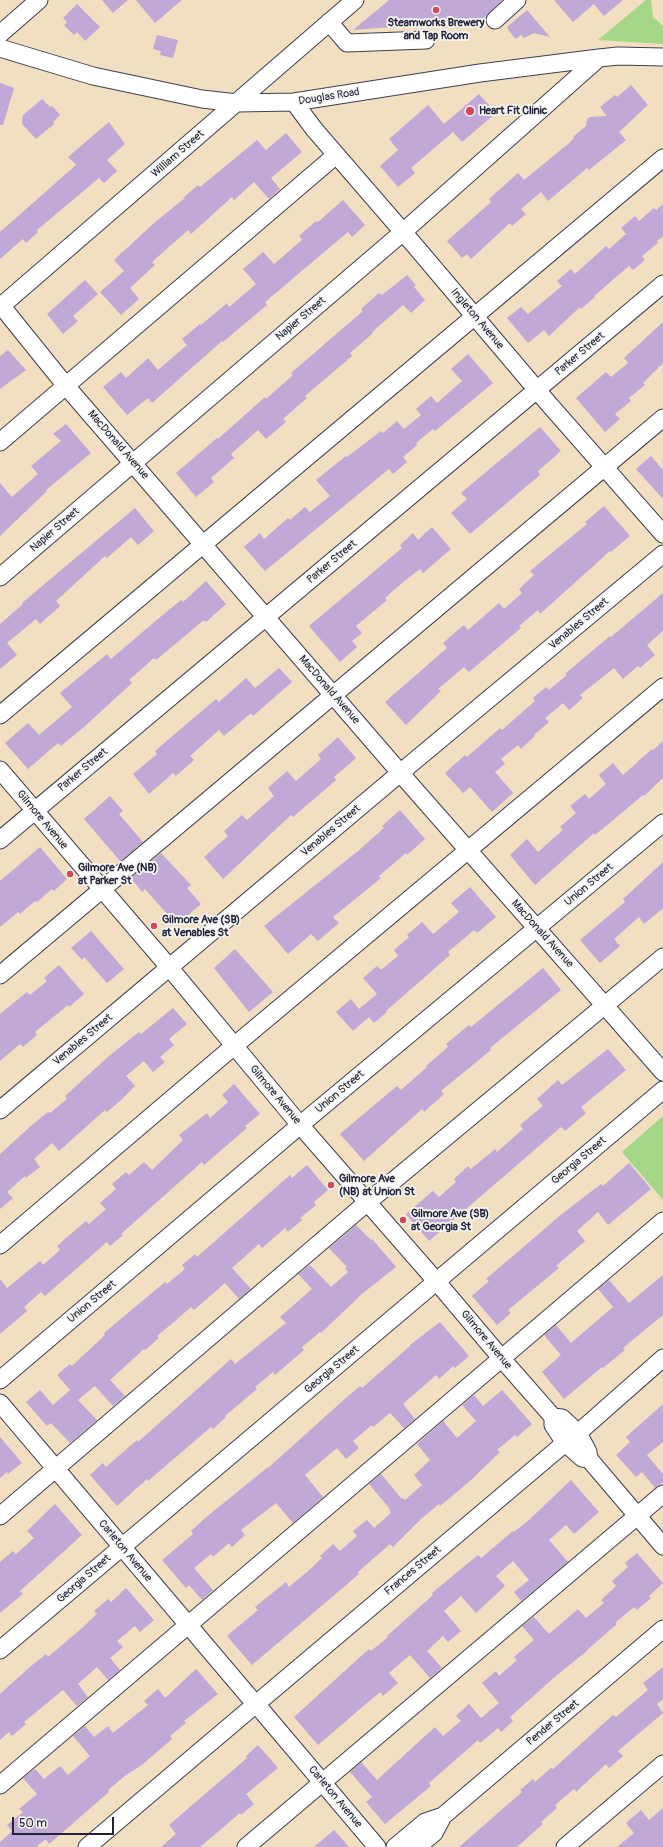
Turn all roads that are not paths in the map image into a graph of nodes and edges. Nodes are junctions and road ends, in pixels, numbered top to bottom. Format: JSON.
{"nodes":[{"id":1,"x":40,"y":0,"type":"edge"},
{"id":2,"x":355,"y":0,"type":"edge"},
{"id":3,"x":517,"y":0,"type":"edge"},
{"id":4,"x":494,"y":20,"type":"dead end"},
{"id":5,"x":329,"y":22,"type":"junction"},
{"id":6,"x":0,"y":34,"type":"edge"},
{"id":7,"x":426,"y":40,"type":"dead end"},
{"id":8,"x":0,"y":48,"type":"edge"},
{"id":9,"x":663,"y":57,"type":"edge"},
{"id":10,"x":600,"y":58,"type":"junction"},
{"id":11,"x":294,"y":102,"type":"junction"},
{"id":12,"x":237,"y":103,"type":"junction"},
{"id":13,"x":336,"y":155,"type":"junction"},
{"id":14,"x":663,"y":158,"type":"edge"},
{"id":15,"x":403,"y":232,"type":"junction"},
{"id":16,"x":663,"y":284,"type":"edge"},
{"id":17,"x":1,"y":306,"type":"edge"},
{"id":18,"x":474,"y":317,"type":"junction"},
{"id":19,"x":66,"y":386,"type":"junction"},
{"id":20,"x":537,"y":391,"type":"junction"},
{"id":21,"x":663,"y":418,"type":"edge"},
{"id":22,"x":0,"y":442,"type":"edge"},
{"id":23,"x":133,"y":462,"type":"junction"},
{"id":24,"x":604,"y":467,"type":"junction"},
{"id":25,"x":663,"y":534,"type":"edge"},
{"id":26,"x":203,"y":543,"type":"junction"},
{"id":27,"x":663,"y":554,"type":"edge"},
{"id":28,"x":0,"y":577,"type":"edge"},
{"id":29,"x":266,"y":617,"type":"junction"},
{"id":30,"x":663,"y":687,"type":"edge"},
{"id":31,"x":333,"y":694,"type":"junction"},
{"id":32,"x":0,"y":715,"type":"edge"},
{"id":33,"x":0,"y":770,"type":"edge"},
{"id":34,"x":400,"y":772,"type":"junction"},
{"id":35,"x":35,"y":811,"type":"junction"},
{"id":36,"x":663,"y":823,"type":"edge"},
{"id":37,"x":0,"y":840,"type":"edge"},
{"id":38,"x":468,"y":850,"type":"junction"},
{"id":39,"x":101,"y":888,"type":"junction"},
{"id":40,"x":538,"y":928,"type":"junction"},
{"id":41,"x":663,"y":957,"type":"edge"},
{"id":42,"x":169,"y":967,"type":"junction"},
{"id":43,"x":0,"y":975,"type":"edge"},
{"id":44,"x":605,"y":1006,"type":"junction"},
{"id":45,"x":234,"y":1046,"type":"junction"},
{"id":46,"x":663,"y":1072,"type":"edge"},
{"id":47,"x":663,"y":1090,"type":"edge"},
{"id":48,"x":0,"y":1110,"type":"edge"},
{"id":49,"x":300,"y":1125,"type":"junction"},
{"id":50,"x":367,"y":1202,"type":"junction"},
{"id":51,"x":663,"y":1221,"type":"edge"},
{"id":52,"x":0,"y":1245,"type":"edge"},
{"id":53,"x":437,"y":1282,"type":"junction"},
{"id":54,"x":663,"y":1358,"type":"edge"},
{"id":55,"x":502,"y":1359,"type":"junction"},
{"id":56,"x":0,"y":1380,"type":"edge"},
{"id":57,"x":0,"y":1402,"type":"edge"},
{"id":58,"x":571,"y":1438,"type":"junction"},
{"id":59,"x":56,"y":1469,"type":"junction"},
{"id":60,"x":663,"y":1494,"type":"edge"},
{"id":61,"x":0,"y":1516,"type":"edge"},
{"id":62,"x":637,"y":1516,"type":"junction"},
{"id":63,"x":122,"y":1546,"type":"junction"},
{"id":64,"x":663,"y":1546,"type":"edge"},
{"id":65,"x":188,"y":1625,"type":"junction"},
{"id":66,"x":663,"y":1630,"type":"edge"},
{"id":67,"x":0,"y":1650,"type":"edge"},
{"id":68,"x":256,"y":1704,"type":"junction"},
{"id":69,"x":663,"y":1764,"type":"edge"},
{"id":70,"x":323,"y":1782,"type":"junction"},
{"id":71,"x":0,"y":1785,"type":"edge"},
{"id":72,"x":443,"y":1816,"type":"junction"},
{"id":73,"x":87,"y":1847,"type":"edge"},
{"id":74,"x":246,"y":1847,"type":"edge"},
{"id":75,"x":377,"y":1847,"type":"edge"},
{"id":76,"x":395,"y":1847,"type":"edge"},
{"id":77,"x":417,"y":1847,"type":"edge"},
{"id":78,"x":565,"y":1847,"type":"edge"}],
"edges":[{"from":1,"to":6,"type":"street"},
{"from":2,"to":5,"type":"street","name":"William Street"},
{"from":3,"to":4,"type":"street"},
{"from":5,"to":7,"type":"street"},
{"from":5,"to":12,"type":"street","name":"William Street"},
{"from":8,"to":12,"type":"street","name":"Douglas Road"},
{"from":9,"to":10,"type":"street","name":"Douglas Road"},
{"from":10,"to":11,"type":"street","name":"Douglas Road"},
{"from":10,"to":15,"type":"street","name":"Napier Street"},
{"from":11,"to":12,"type":"street","name":"Douglas Road"},
{"from":11,"to":13,"type":"street","name":"Ingleton Avenue"},
{"from":12,"to":17,"type":"street","name":"William Street"},
{"from":13,"to":15,"type":"street","name":"Ingleton Avenue"},
{"from":13,"to":19,"type":"street"},
{"from":14,"to":18,"type":"street"},
{"from":15,"to":18,"type":"street","name":"Ingleton Avenue"},
{"from":15,"to":23,"type":"street","name":"Napier Street"},
{"from":16,"to":20,"type":"street","name":"Parker Street"},
{"from":17,"to":19,"type":"street","name":"MacDonald Avenue"},
{"from":18,"to":20,"type":"street","name":"Ingleton Avenue"},
{"from":18,"to":26,"type":"street"},
{"from":19,"to":22,"type":"street"},
{"from":19,"to":23,"type":"street","name":"MacDonald Avenue"},
{"from":20,"to":24,"type":"street","name":"Ingleton Avenue"},
{"from":20,"to":29,"type":"street","name":"Parker Street"},
{"from":21,"to":24,"type":"street"},
{"from":23,"to":26,"type":"street","name":"MacDonald Avenue"},
{"from":23,"to":28,"type":"street","name":"Napier Street"},
{"from":24,"to":25,"type":"street","name":"Ingleton Avenue"},
{"from":24,"to":31,"type":"street"},
{"from":26,"to":29,"type":"street","name":"MacDonald Avenue"},
{"from":26,"to":32,"type":"street"},
{"from":27,"to":34,"type":"street","name":"Venables Street"},
{"from":29,"to":31,"type":"street","name":"MacDonald Avenue"},
{"from":29,"to":35,"type":"street","name":"Parker Street"},
{"from":30,"to":38,"type":"street"},
{"from":31,"to":34,"type":"street","name":"MacDonald Avenue"},
{"from":31,"to":39,"type":"street"},
{"from":33,"to":35,"type":"street","name":"Gilmore Avenue"},
{"from":34,"to":38,"type":"street","name":"MacDonald Avenue"},
{"from":34,"to":42,"type":"street","name":"Venables Street"},
{"from":35,"to":37,"type":"street","name":"Parker Street"},
{"from":35,"to":39,"type":"street","name":"Gilmore Avenue"},
{"from":36,"to":40,"type":"street","name":"Union Street"},
{"from":38,"to":40,"type":"street","name":"MacDonald Avenue"},
{"from":38,"to":45,"type":"street"},
{"from":39,"to":42,"type":"street","name":"Gilmore Avenue"},
{"from":39,"to":43,"type":"street"},
{"from":40,"to":44,"type":"street","name":"MacDonald Avenue"},
{"from":40,"to":49,"type":"street","name":"Union Street"},
{"from":41,"to":44,"type":"street"},
{"from":42,"to":45,"type":"street","name":"Gilmore Avenue"},
{"from":42,"to":48,"type":"street","name":"Venables Street"},
{"from":44,"to":46,"type":"street","name":"MacDonald Avenue"},
{"from":44,"to":50,"type":"street"},
{"from":45,"to":49,"type":"street","name":"Gilmore Avenue"},
{"from":45,"to":52,"type":"street"},
{"from":47,"to":53,"type":"street","name":"Georgia Street"},
{"from":49,"to":50,"type":"street","name":"Gilmore Avenue"},
{"from":49,"to":56,"type":"street","name":"Union Street"},
{"from":50,"to":53,"type":"street","name":"Gilmore Avenue"},
{"from":50,"to":59,"type":"street"},
{"from":51,"to":55,"type":"street"},
{"from":53,"to":55,"type":"street","name":"Gilmore Avenue"},
{"from":53,"to":63,"type":"street","name":"Georgia Street"},
{"from":54,"to":58,"type":"street","name":"Frances Street"},
{"from":55,"to":58,"type":"street","name":"Gilmore Avenue"},
{"from":55,"to":65,"type":"street"},
{"from":57,"to":59,"type":"street","name":"Carleton Avenue"},
{"from":58,"to":62,"type":"street","name":"Gilmore Avenue"},
{"from":58,"to":68,"type":"street","name":"Frances Street"},
{"from":59,"to":61,"type":"street"},
{"from":59,"to":63,"type":"street","name":"Carleton Avenue"},
{"from":60,"to":62,"type":"street"},
{"from":62,"to":64,"type":"street","name":"Gilmore Avenue"},
{"from":62,"to":70,"type":"street"},
{"from":63,"to":65,"type":"street","name":"Carleton Avenue"},
{"from":63,"to":67,"type":"street","name":"Georgia Street"},
{"from":65,"to":68,"type":"street","name":"Carleton Avenue"},
{"from":65,"to":71,"type":"street"},
{"from":66,"to":72,"type":"street","name":"Pender Street"},
{"from":68,"to":70,"type":"street","name":"Carleton Avenue"},
{"from":68,"to":73,"type":"street","name":"Frances Street"},
{"from":69,"to":78,"type":"street"},
{"from":70,"to":74,"type":"street"},
{"from":70,"to":75,"type":"street","name":"Carleton Avenue"},
{"from":72,"to":76,"type":"street","name":"Pender Street"},
{"from":72,"to":77,"type":"street","name":"Pender Street"}]}
